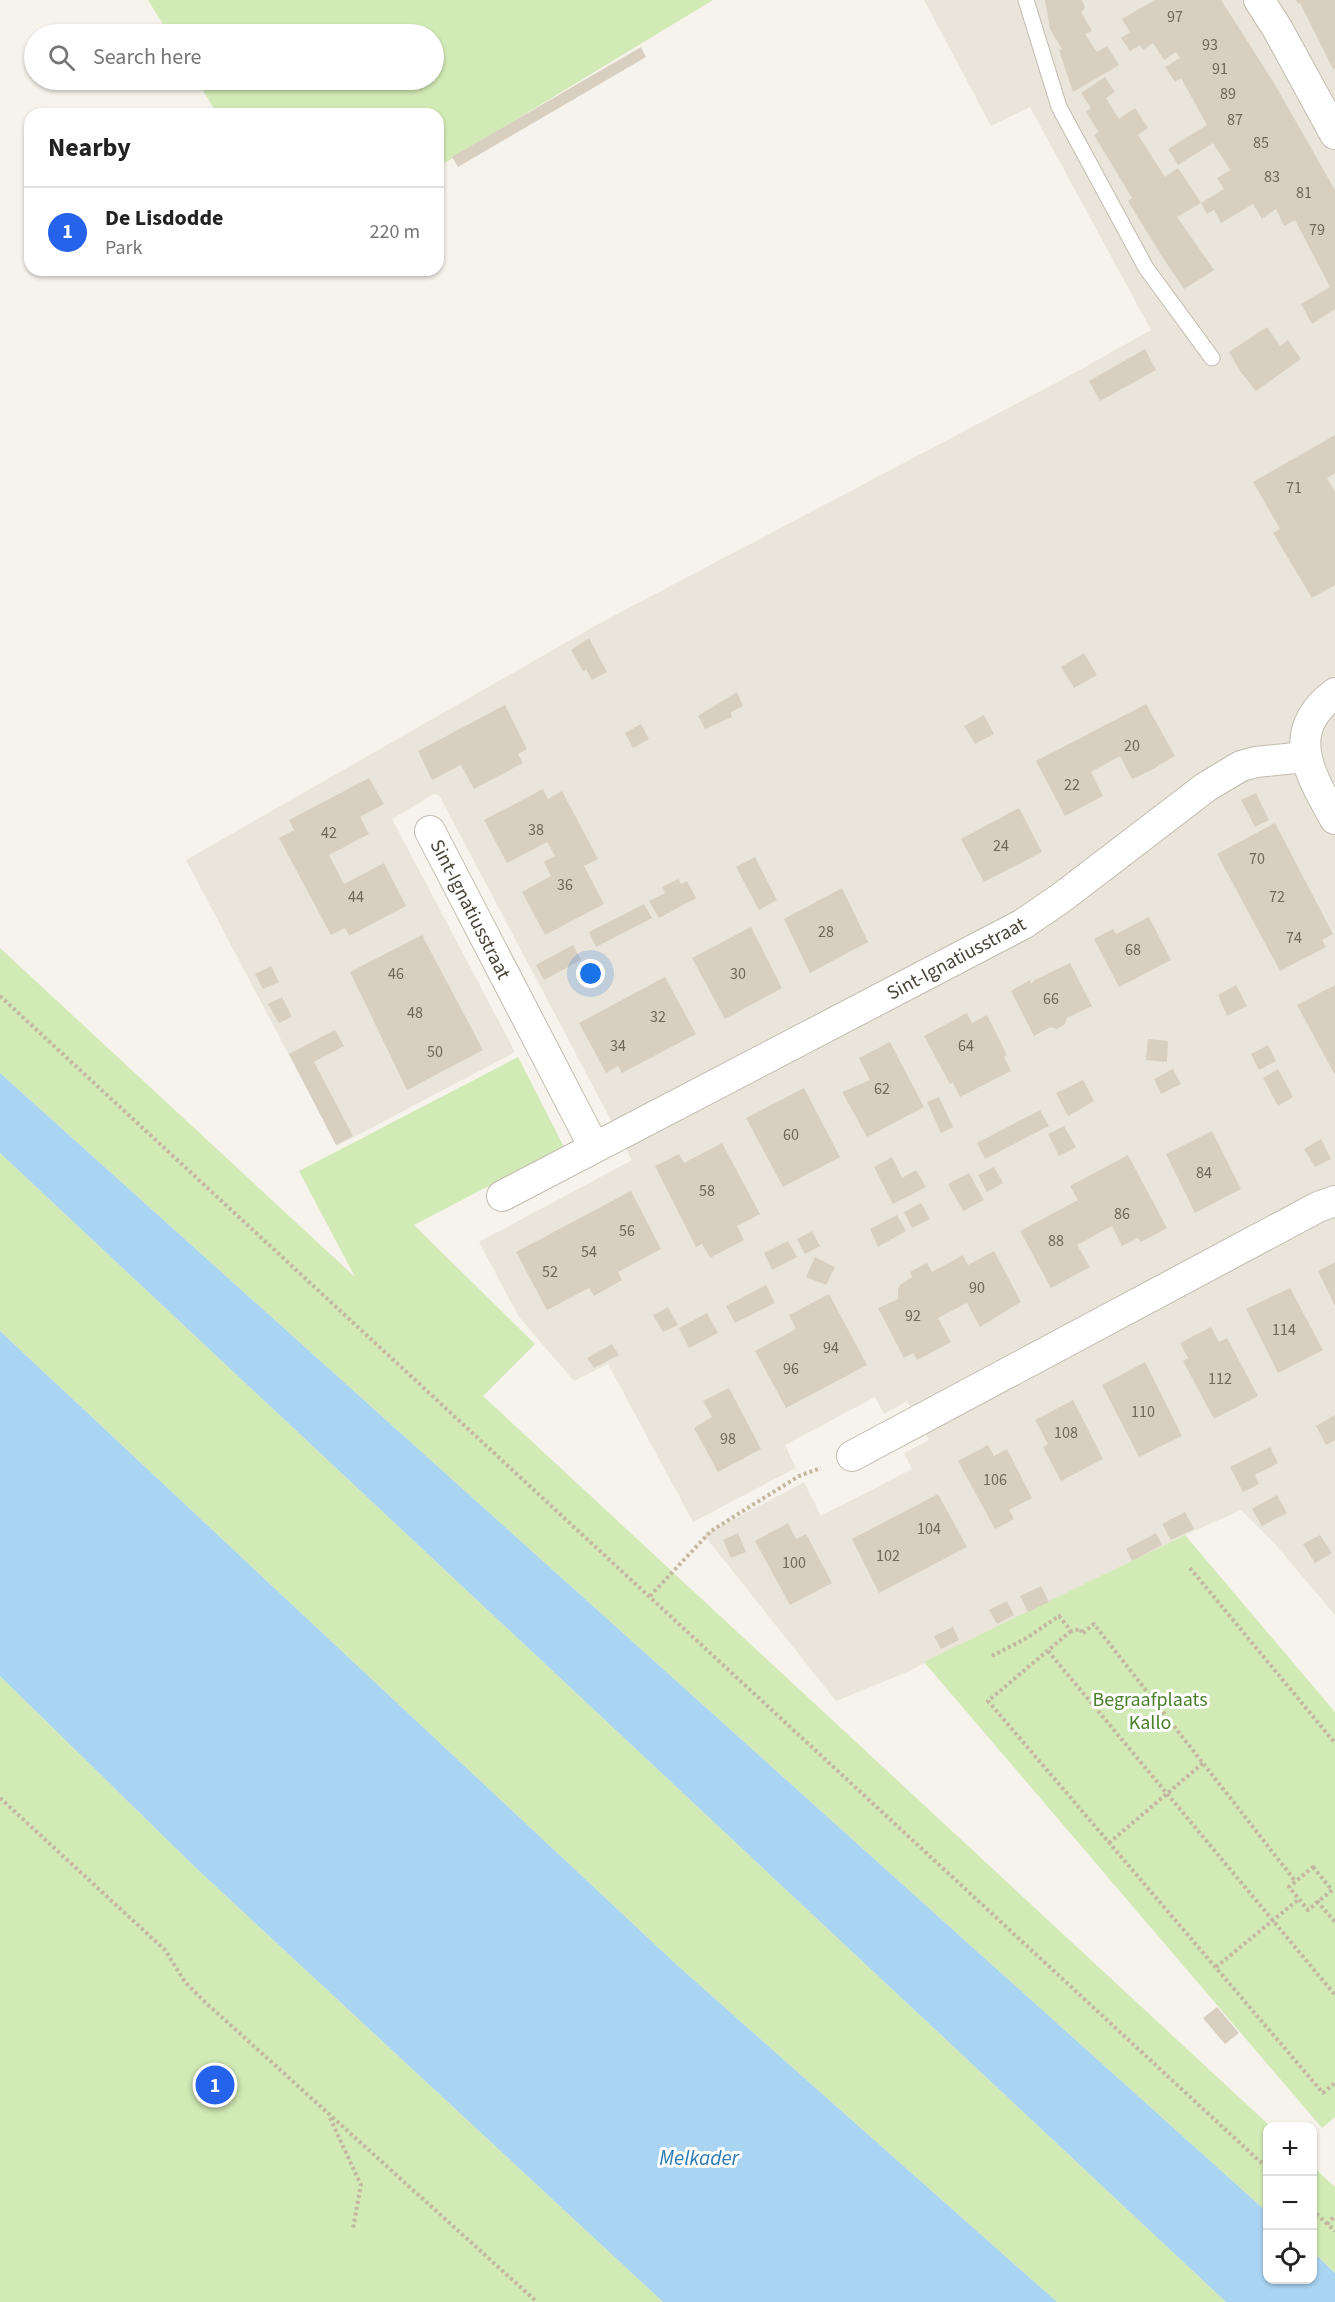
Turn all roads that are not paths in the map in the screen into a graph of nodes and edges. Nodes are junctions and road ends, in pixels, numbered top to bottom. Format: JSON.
{"nodes":[{"id":1,"x":1026,"y":0,"type":"edge"},
{"id":2,"x":1259,"y":0,"type":"edge"},
{"id":3,"x":1335,"y":134,"type":"edge"},
{"id":4,"x":1212,"y":358,"type":"dead end"},
{"id":5,"x":1335,"y":693,"type":"edge"},
{"id":6,"x":1305,"y":757,"type":"junction"},
{"id":7,"x":1335,"y":819,"type":"edge"},
{"id":8,"x":430,"y":831,"type":"dead end"},
{"id":9,"x":594,"y":1147,"type":"junction"},
{"id":10,"x":502,"y":1197,"type":"dead end"},
{"id":11,"x":1335,"y":1201,"type":"edge"},
{"id":12,"x":852,"y":1456,"type":"road end"}],
"edges":[{"from":1,"to":4,"type":"lane"},
{"from":2,"to":3,"type":"street"},
{"from":5,"to":6,"type":"street"},
{"from":6,"to":7,"type":"street"},
{"from":6,"to":9,"type":"street","name":"Sint-Ignatiusstraat"},
{"from":8,"to":9,"type":"street","name":"Sint-Ignatiusstraat"},
{"from":9,"to":10,"type":"street","name":"Sint-Ignatiusstraat"},
{"from":11,"to":12,"type":"street"}]}
